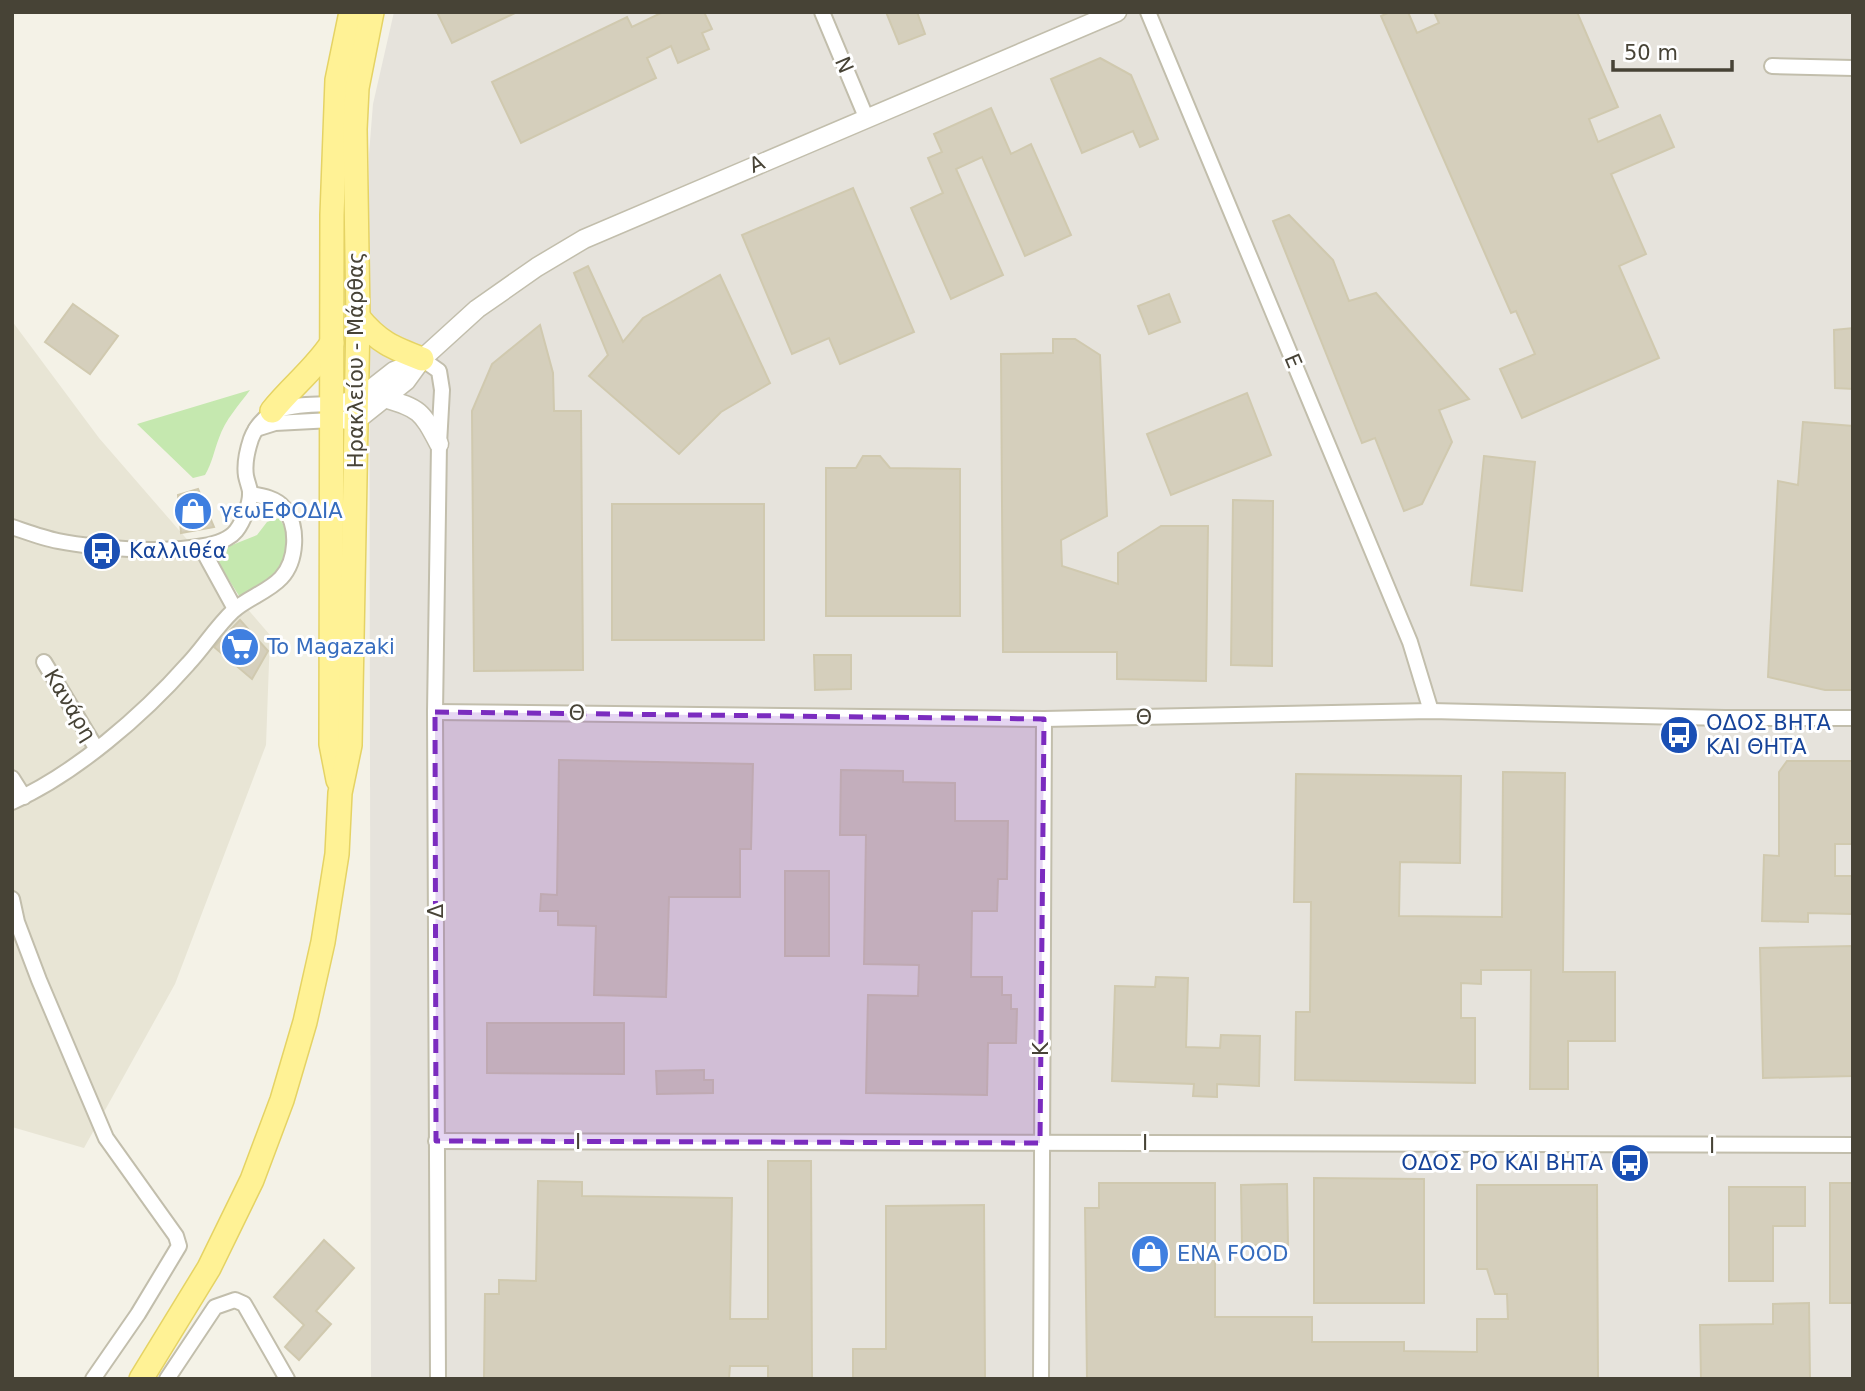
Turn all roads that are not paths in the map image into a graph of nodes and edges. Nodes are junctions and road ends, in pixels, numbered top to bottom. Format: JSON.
{"nodes":[{"id":1,"x":351,"y":12,"type":"edge"},
{"id":2,"x":372,"y":12,"type":"edge"},
{"id":3,"x":821,"y":12,"type":"edge"},
{"id":4,"x":1117,"y":12,"type":"edge"},
{"id":5,"x":1149,"y":12,"type":"edge"},
{"id":6,"x":1772,"y":66,"type":"dead end"},
{"id":7,"x":1853,"y":68,"type":"edge"},
{"id":8,"x":866,"y":117,"type":"junction"},
{"id":9,"x":358,"y":317,"type":"junction"},
{"id":10,"x":332,"y":343,"type":"junction"},
{"id":11,"x":422,"y":359,"type":"junction"},
{"id":12,"x":384,"y":398,"type":"junction"},
{"id":13,"x":357,"y":410,"type":"junction"},
{"id":14,"x":272,"y":411,"type":"junction"},
{"id":15,"x":332,"y":412,"type":"junction"},
{"id":16,"x":255,"y":430,"type":"junction"},
{"id":17,"x":439,"y":444,"type":"junction"},
{"id":18,"x":250,"y":494,"type":"junction"},
{"id":19,"x":12,"y":527,"type":"edge"},
{"id":20,"x":201,"y":547,"type":"junction"},
{"id":21,"x":235,"y":609,"type":"junction"},
{"id":22,"x":44,"y":662,"type":"dead end"},
{"id":23,"x":435,"y":712,"type":"junction"},
{"id":24,"x":1431,"y":712,"type":"junction"},
{"id":25,"x":1853,"y":718,"type":"edge"},
{"id":26,"x":1044,"y":719,"type":"junction"},
{"id":27,"x":96,"y":748,"type":"junction"},
{"id":28,"x":12,"y":778,"type":"edge"},
{"id":29,"x":340,"y":793,"type":"junction"},
{"id":30,"x":18,"y":799,"type":"edge"},
{"id":31,"x":12,"y":899,"type":"edge"},
{"id":32,"x":436,"y":1141,"type":"junction"},
{"id":33,"x":1040,"y":1143,"type":"junction"},
{"id":34,"x":1853,"y":1145,"type":"edge"},
{"id":35,"x":93,"y":1379,"type":"edge"},
{"id":36,"x":141,"y":1379,"type":"edge"},
{"id":37,"x":167,"y":1379,"type":"edge"},
{"id":38,"x":287,"y":1379,"type":"edge"},
{"id":39,"x":438,"y":1379,"type":"edge"},
{"id":40,"x":1041,"y":1379,"type":"edge"}],
"edges":[{"from":1,"to":10,"type":"main road","name":"Ηρακλείου - Μάρθας"},
{"from":2,"to":9,"type":"main road","name":"Ηρακλείου - Μάρθας"},
{"from":3,"to":8,"type":"street","name":"Ν"},
{"from":4,"to":8,"type":"street","name":"Α"},
{"from":5,"to":24,"type":"street","name":"Ε"},
{"from":6,"to":7,"type":"street"},
{"from":8,"to":11,"type":"street","name":"Α"},
{"from":9,"to":11,"type":"main road"},
{"from":9,"to":13,"type":"main road","name":"Ηρακλείου - Μάρθας"},
{"from":10,"to":14,"type":"main road"},
{"from":10,"to":15,"type":"main road","name":"Ηρακλείου - Μάρθας"},
{"from":11,"to":12,"type":"street","name":"Α"},
{"from":11,"to":13,"type":"street","name":"Α"},
{"from":11,"to":17,"type":"street","name":"Δ"},
{"from":12,"to":13,"type":"street","name":"Α"},
{"from":12,"to":17,"type":"street"},
{"from":13,"to":15,"type":"street"},
{"from":13,"to":29,"type":"main road","name":"Ηρακλείου - Μάρθας"},
{"from":14,"to":15,"type":"street"},
{"from":14,"to":16,"type":"street"},
{"from":15,"to":16,"type":"street"},
{"from":15,"to":29,"type":"main road","name":"Ηρακλείου - Μάρθας"},
{"from":16,"to":18,"type":"street"},
{"from":17,"to":23,"type":"street","name":"Δ"},
{"from":18,"to":20,"type":"street"},
{"from":18,"to":21,"type":"street"},
{"from":19,"to":20,"type":"street"},
{"from":20,"to":21,"type":"street"},
{"from":21,"to":27,"type":"street"},
{"from":22,"to":27,"type":"street","name":"Κανάρη"},
{"from":23,"to":26,"type":"street","name":"Θ"},
{"from":23,"to":32,"type":"street","name":"Δ"},
{"from":24,"to":25,"type":"street","name":"Θ"},
{"from":24,"to":26,"type":"street","name":"Θ"},
{"from":26,"to":33,"type":"street","name":"Κ"},
{"from":27,"to":30,"type":"street"},
{"from":28,"to":30,"type":"street"},
{"from":29,"to":36,"type":"main road","name":"Ηρακλείου - Μάρθας"},
{"from":31,"to":35,"type":"street"},
{"from":32,"to":33,"type":"street","name":"Ι"},
{"from":32,"to":39,"type":"street","name":"Δ"},
{"from":33,"to":34,"type":"street","name":"Ι"},
{"from":33,"to":40,"type":"street","name":"Κ"},
{"from":37,"to":38,"type":"street"}]}
